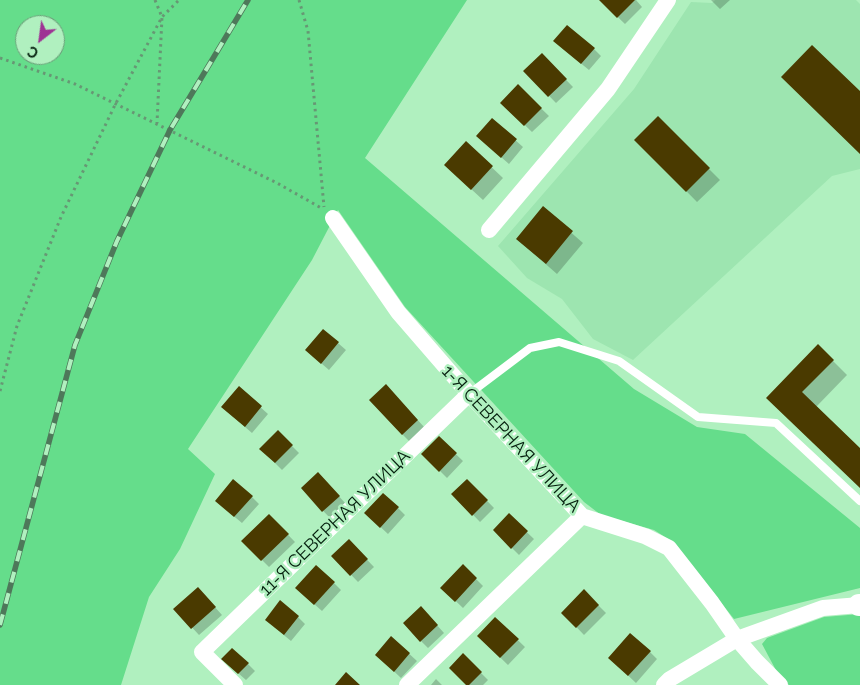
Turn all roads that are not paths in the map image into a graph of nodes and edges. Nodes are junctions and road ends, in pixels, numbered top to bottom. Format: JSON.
{"nodes":[{"id":1,"x":668,"y":0,"type":"edge"},
{"id":2,"x":328,"y":214,"type":"road end"},
{"id":3,"x":490,"y":230,"type":"dead end"},
{"id":4,"x":468,"y":394,"type":"junction"},
{"id":5,"x":860,"y":500,"type":"edge"},
{"id":6,"x":582,"y":516,"type":"junction"},
{"id":7,"x":860,"y":605,"type":"edge"},
{"id":8,"x":737,"y":639,"type":"junction"},
{"id":9,"x":235,"y":685,"type":"edge"},
{"id":10,"x":407,"y":685,"type":"edge"},
{"id":11,"x":664,"y":685,"type":"edge"},
{"id":12,"x":780,"y":685,"type":"edge"}],
"edges":[{"from":1,"to":3,"type":"street"},
{"from":2,"to":4,"type":"street","name":"1-Я СЕВЕРНАЯ УЛИЦА"},
{"from":4,"to":5,"type":"lane"},
{"from":4,"to":6,"type":"street","name":"1-Я СЕВЕРНАЯ УЛИЦА"},
{"from":4,"to":9,"type":"street","name":"11-Я СЕВЕРНАЯ УЛИЦА"},
{"from":6,"to":8,"type":"street","name":"1-Я СЕВЕРНАЯ УЛИЦА"},
{"from":6,"to":10,"type":"street"},
{"from":7,"to":8,"type":"street"},
{"from":8,"to":11,"type":"street"},
{"from":8,"to":12,"type":"street","name":"1-Я СЕВЕРНАЯ УЛИЦА"}]}
